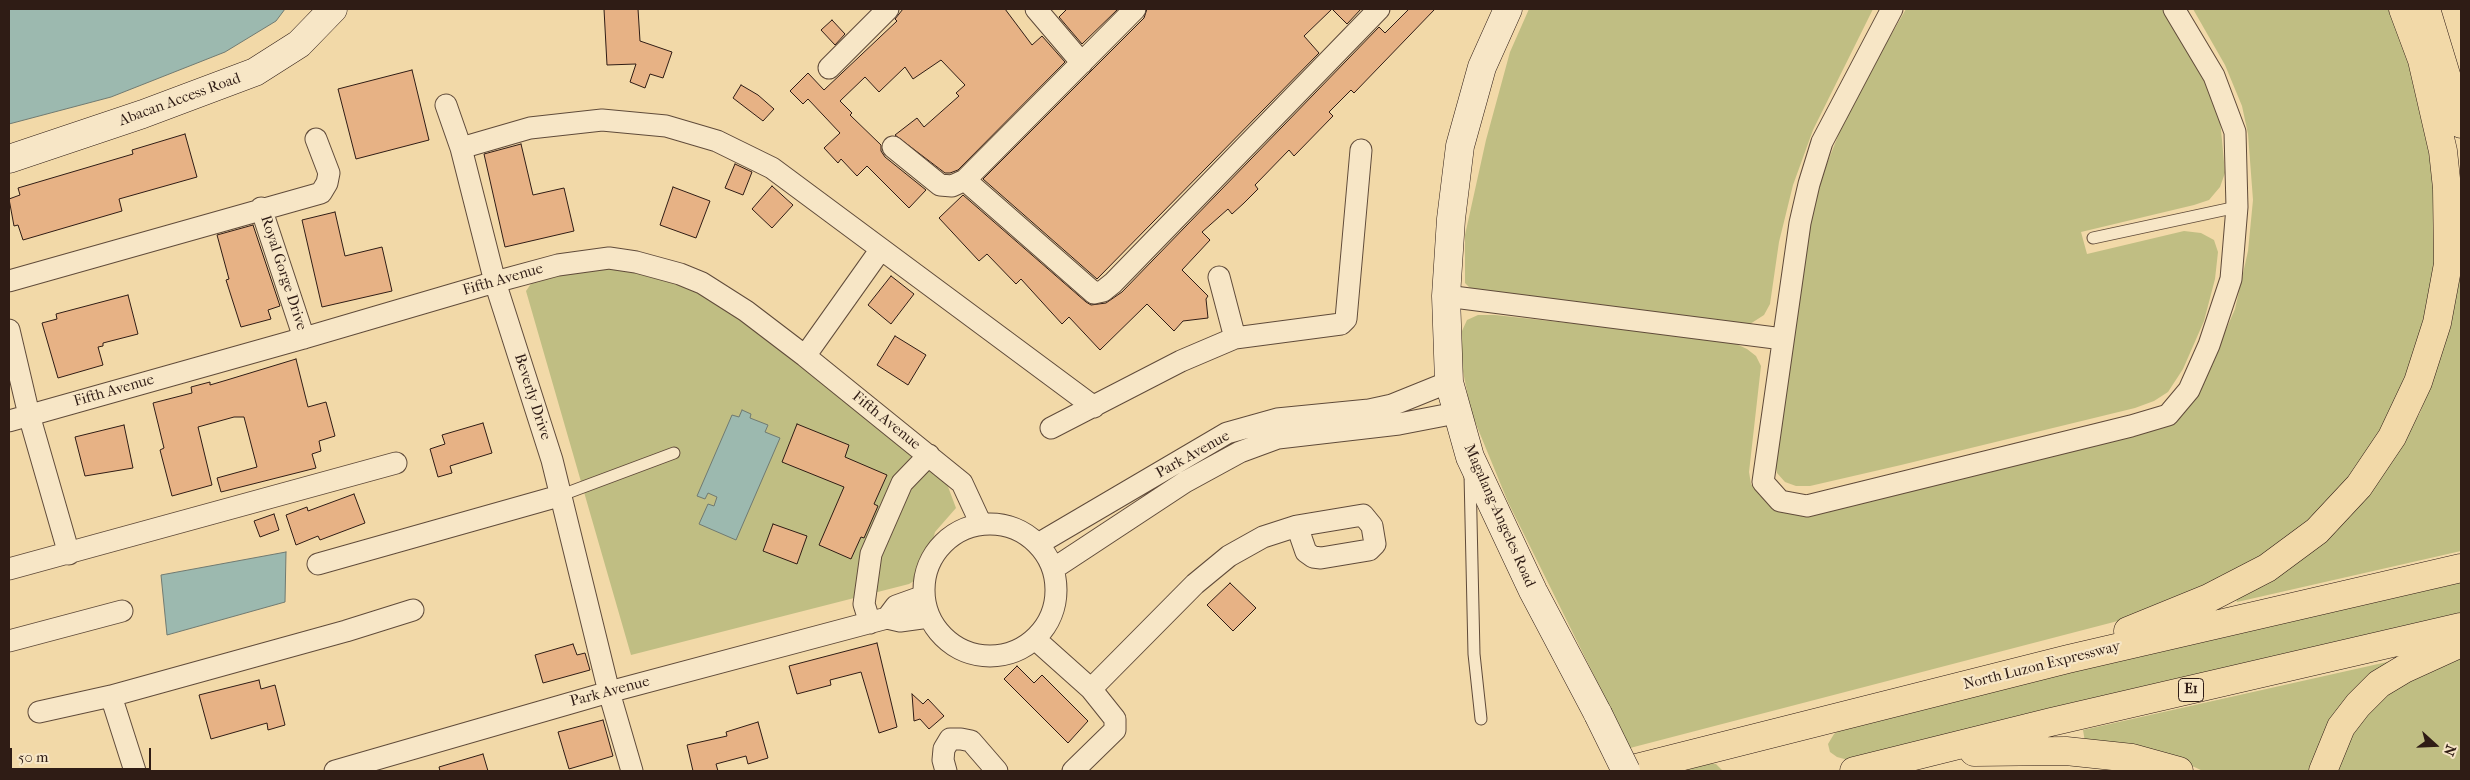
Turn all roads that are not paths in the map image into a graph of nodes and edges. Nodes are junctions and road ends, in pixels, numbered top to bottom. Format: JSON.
{"nodes":[{"id":1,"x":333,"y":9,"type":"edge"},
{"id":2,"x":888,"y":9,"type":"edge"},
{"id":3,"x":1036,"y":9,"type":"edge"},
{"id":4,"x":1135,"y":9,"type":"edge"},
{"id":5,"x":1380,"y":9,"type":"edge"},
{"id":6,"x":1508,"y":9,"type":"edge"},
{"id":7,"x":1892,"y":9,"type":"edge"},
{"id":8,"x":2174,"y":9,"type":"edge"},
{"id":9,"x":2403,"y":9,"type":"edge"},
{"id":10,"x":2426,"y":9,"type":"edge"},
{"id":11,"x":2422,"y":60,"type":"junction"},
{"id":12,"x":1082,"y":63,"type":"junction"},
{"id":13,"x":829,"y":68,"type":"dead end"},
{"id":14,"x":446,"y":105,"type":"dead end"},
{"id":15,"x":2461,"y":124,"type":"edge"},
{"id":16,"x":316,"y":139,"type":"dead end"},
{"id":17,"x":894,"y":147,"type":"dead end"},
{"id":18,"x":461,"y":148,"type":"junction"},
{"id":19,"x":1361,"y":150,"type":"dead end"},
{"id":20,"x":9,"y":159,"type":"edge"},
{"id":21,"x":965,"y":180,"type":"junction"},
{"id":22,"x":2461,"y":182,"type":"edge"},
{"id":23,"x":2237,"y":207,"type":"junction"},
{"id":24,"x":261,"y":208,"type":"junction"},
{"id":25,"x":2093,"y":238,"type":"dead end"},
{"id":26,"x":881,"y":249,"type":"junction"},
{"id":27,"x":1219,"y":277,"type":"dead end"},
{"id":28,"x":9,"y":281,"type":"edge"},
{"id":29,"x":495,"y":282,"type":"junction"},
{"id":30,"x":1446,"y":296,"type":"junction"},
{"id":31,"x":9,"y":330,"type":"edge"},
{"id":32,"x":304,"y":338,"type":"junction"},
{"id":33,"x":1235,"y":338,"type":"junction"},
{"id":34,"x":1783,"y":340,"type":"junction"},
{"id":35,"x":805,"y":356,"type":"junction"},
{"id":36,"x":1449,"y":382,"type":"junction"},
{"id":37,"x":1094,"y":407,"type":"junction"},
{"id":38,"x":1456,"y":413,"type":"junction"},
{"id":39,"x":29,"y":415,"type":"junction"},
{"id":40,"x":9,"y":421,"type":"edge"},
{"id":41,"x":1050,"y":428,"type":"dead end"},
{"id":42,"x":1227,"y":433,"type":"junction"},
{"id":43,"x":1240,"y":452,"type":"junction"},
{"id":44,"x":674,"y":453,"type":"dead end"},
{"id":45,"x":929,"y":456,"type":"junction"},
{"id":46,"x":1470,"y":457,"type":"junction"},
{"id":47,"x":396,"y":463,"type":"dead end"},
{"id":48,"x":1147,"y":480,"type":"junction"},
{"id":49,"x":560,"y":496,"type":"junction"},
{"id":50,"x":1160,"y":499,"type":"junction"},
{"id":51,"x":1297,"y":526,"type":"dead end"},
{"id":52,"x":972,"y":527,"type":"junction"},
{"id":53,"x":1038,"y":544,"type":"junction"},
{"id":54,"x":69,"y":554,"type":"junction"},
{"id":55,"x":318,"y":564,"type":"dead end"},
{"id":56,"x":2461,"y":568,"type":"edge"},
{"id":57,"x":9,"y":569,"type":"edge"},
{"id":58,"x":1053,"y":569,"type":"junction"},
{"id":59,"x":924,"y":596,"type":"junction"},
{"id":60,"x":414,"y":610,"type":"dead end"},
{"id":61,"x":122,"y":611,"type":"dead end"},
{"id":62,"x":929,"y":617,"type":"junction"},
{"id":63,"x":878,"y":620,"type":"junction"},
{"id":64,"x":2461,"y":627,"type":"edge"},
{"id":65,"x":1035,"y":639,"type":"junction"},
{"id":66,"x":9,"y":641,"type":"edge"},
{"id":67,"x":2461,"y":643,"type":"edge"},
{"id":68,"x":2068,"y":658,"type":"junction"},
{"id":69,"x":1091,"y":689,"type":"junction"},
{"id":70,"x":609,"y":692,"type":"junction"},
{"id":71,"x":111,"y":696,"type":"junction"},
{"id":72,"x":39,"y":712,"type":"dead end"},
{"id":73,"x":1481,"y":719,"type":"dead end"},
{"id":74,"x":1920,"y":754,"type":"junction"},
{"id":75,"x":135,"y":771,"type":"edge"},
{"id":76,"x":335,"y":771,"type":"edge"},
{"id":77,"x":632,"y":771,"type":"edge"},
{"id":78,"x":946,"y":771,"type":"edge"},
{"id":79,"x":997,"y":771,"type":"edge"},
{"id":80,"x":1073,"y":771,"type":"edge"},
{"id":81,"x":1625,"y":771,"type":"edge"},
{"id":82,"x":1854,"y":771,"type":"edge"},
{"id":83,"x":2179,"y":771,"type":"edge"},
{"id":84,"x":2323,"y":771,"type":"edge"}],
"edges":[{"from":1,"to":20,"type":"main road","name":"Abacan Access Road"},
{"from":2,"to":13,"type":"street"},
{"from":3,"to":12,"type":"street"},
{"from":4,"to":12,"type":"street"},
{"from":5,"to":21,"type":"street"},
{"from":6,"to":30,"type":"main road","name":"Magalang-Angeles Road"},
{"from":7,"to":34,"type":"street"},
{"from":8,"to":23,"type":"street"},
{"from":9,"to":11,"type":"highway"},
{"from":10,"to":15,"type":"highway"},
{"from":11,"to":22,"type":"highway"},
{"from":11,"to":68,"type":"highway"},
{"from":12,"to":21,"type":"street"},
{"from":14,"to":18,"type":"street","name":"Beverly Drive"},
{"from":16,"to":24,"type":"street"},
{"from":17,"to":21,"type":"street"},
{"from":18,"to":26,"type":"street"},
{"from":18,"to":29,"type":"street","name":"Beverly Drive"},
{"from":19,"to":33,"type":"street"},
{"from":23,"to":25,"type":"lane"},
{"from":23,"to":34,"type":"street"},
{"from":24,"to":28,"type":"street"},
{"from":24,"to":32,"type":"street","name":"Royal Gorge Drive"},
{"from":26,"to":35,"type":"street"},
{"from":26,"to":37,"type":"street"},
{"from":27,"to":33,"type":"street"},
{"from":29,"to":32,"type":"street","name":"Fifth Avenue"},
{"from":29,"to":35,"type":"street","name":"Fifth Avenue"},
{"from":29,"to":49,"type":"street","name":"Beverly Drive"},
{"from":30,"to":34,"type":"street"},
{"from":30,"to":36,"type":"main road","name":"Magalang-Angeles Road"},
{"from":31,"to":39,"type":"street"},
{"from":32,"to":39,"type":"street","name":"Fifth Avenue"},
{"from":33,"to":37,"type":"street"},
{"from":35,"to":45,"type":"street","name":"Fifth Avenue"},
{"from":36,"to":38,"type":"main road","name":"Magalang-Angeles Road"},
{"from":36,"to":42,"type":"street","name":"Park Avenue"},
{"from":37,"to":41,"type":"street"},
{"from":38,"to":43,"type":"street","name":"Park Avenue"},
{"from":38,"to":46,"type":"main road","name":"Magalang-Angeles Road"},
{"from":39,"to":40,"type":"street","name":"Fifth Avenue"},
{"from":39,"to":54,"type":"street"},
{"from":42,"to":43,"type":"street"},
{"from":42,"to":48,"type":"street","name":"Park Avenue"},
{"from":43,"to":50,"type":"street","name":"Park Avenue"},
{"from":44,"to":49,"type":"lane"},
{"from":45,"to":52,"type":"street","name":"Fifth Avenue"},
{"from":45,"to":63,"type":"street"},
{"from":46,"to":73,"type":"lane"},
{"from":46,"to":81,"type":"main road","name":"Magalang-Angeles Road","bridge":true},
{"from":47,"to":54,"type":"street"},
{"from":48,"to":50,"type":"street"},
{"from":48,"to":53,"type":"street","name":"Park Avenue"},
{"from":49,"to":55,"type":"street"},
{"from":49,"to":70,"type":"street","name":"Beverly Drive"},
{"from":50,"to":58,"type":"street","name":"Park Avenue"},
{"from":51,"to":69,"type":"street"},
{"from":52,"to":53,"type":"street"},
{"from":52,"to":59,"type":"street"},
{"from":53,"to":58,"type":"street"},
{"from":54,"to":57,"type":"street"},
{"from":56,"to":68,"type":"highway","name":"North Luzon Expressway"},
{"from":58,"to":65,"type":"street"},
{"from":59,"to":62,"type":"street"},
{"from":59,"to":63,"type":"street","name":"Park Avenue"},
{"from":60,"to":71,"type":"street"},
{"from":61,"to":66,"type":"street"},
{"from":62,"to":63,"type":"street","name":"Park Avenue"},
{"from":62,"to":65,"type":"street"},
{"from":63,"to":70,"type":"street","name":"Park Avenue"},
{"from":64,"to":74,"type":"highway","number":"E1"},
{"from":65,"to":69,"type":"street"},
{"from":67,"to":84,"type":"highway"},
{"from":68,"to":81,"type":"highway","name":"North Luzon Expressway"},
{"from":69,"to":80,"type":"street"},
{"from":70,"to":76,"type":"street","name":"Park Avenue"},
{"from":70,"to":77,"type":"street","name":"Beverly Drive"},
{"from":71,"to":72,"type":"street"},
{"from":71,"to":75,"type":"street"},
{"from":74,"to":82,"type":"highway","number":"E1"},
{"from":74,"to":83,"type":"highway"},
{"from":78,"to":79,"type":"street"}]}
